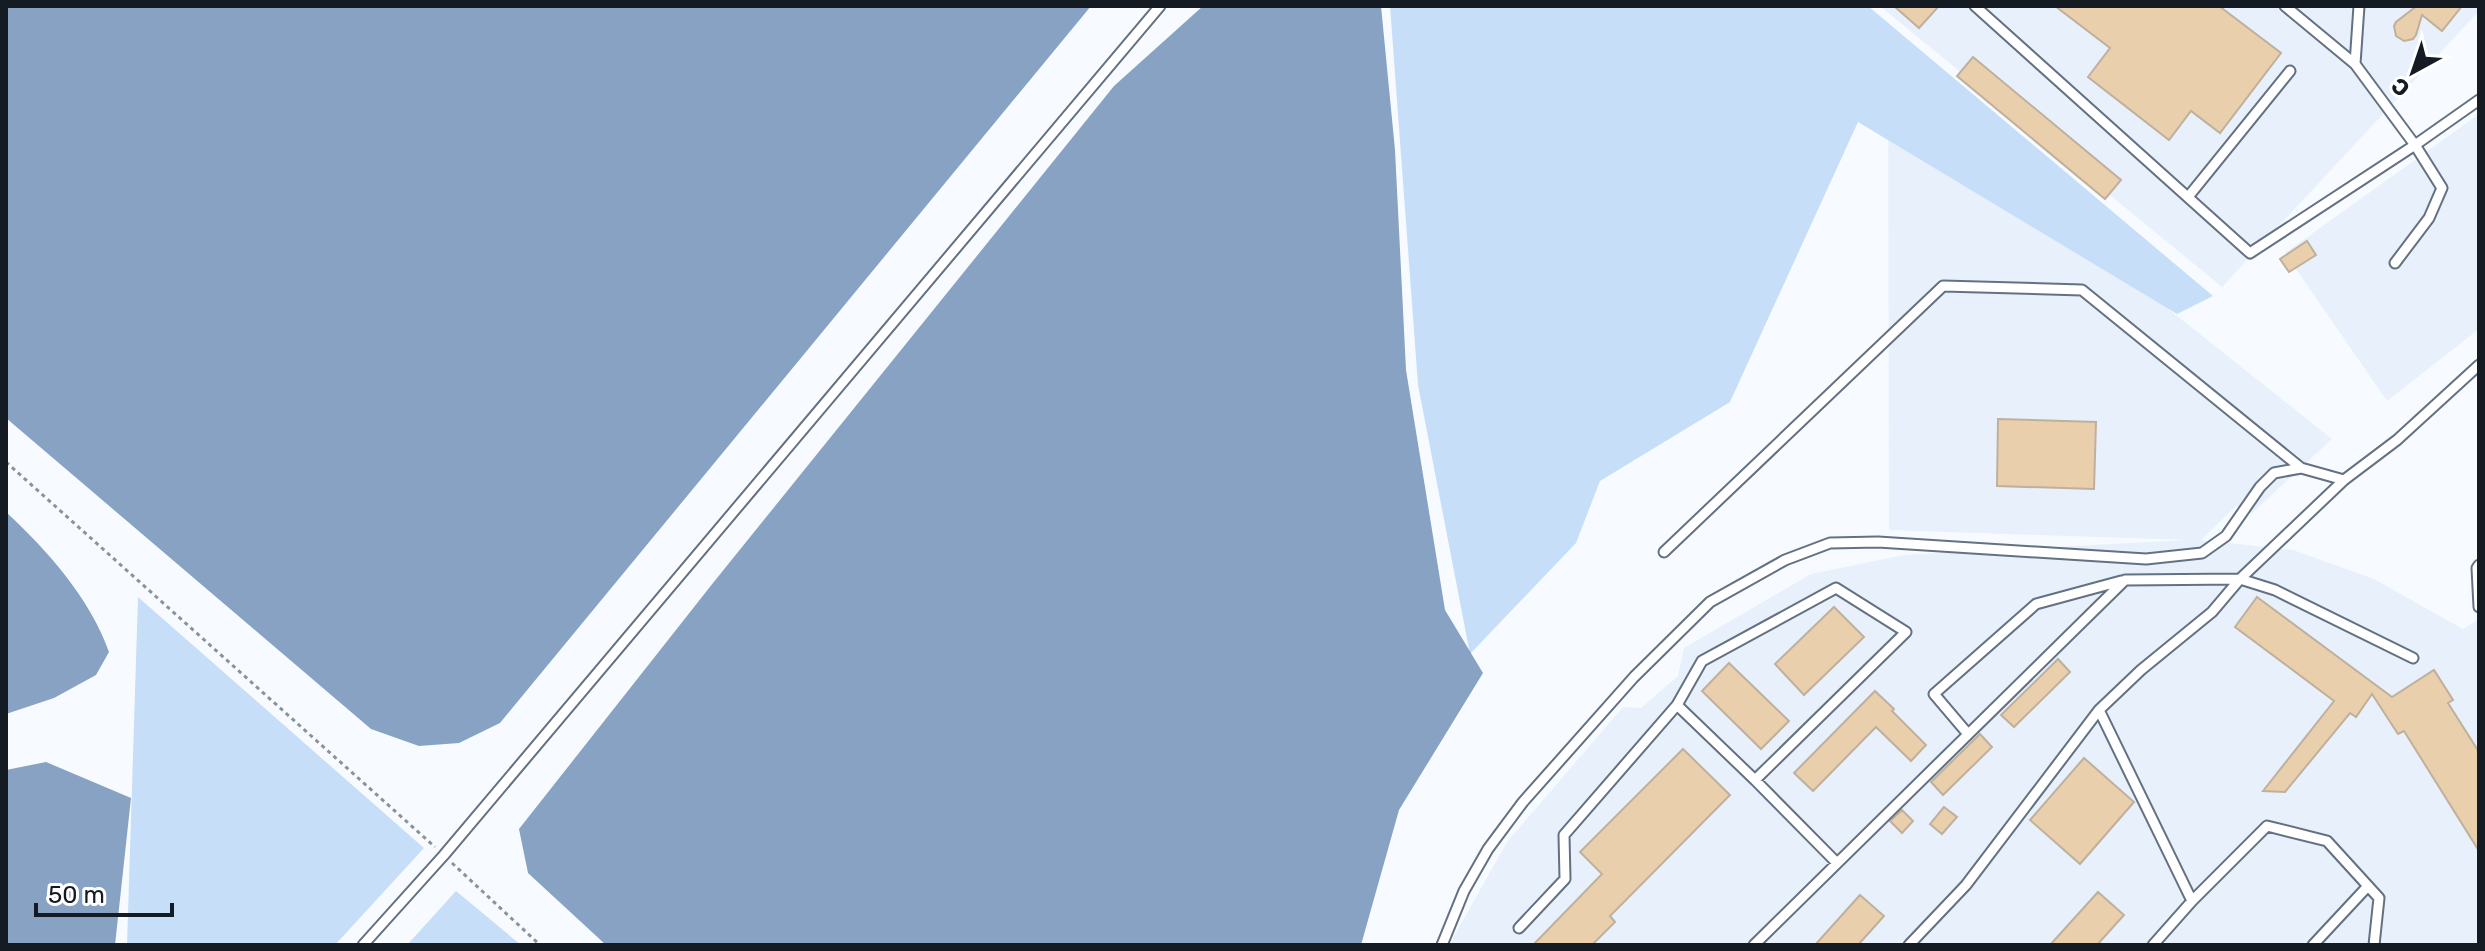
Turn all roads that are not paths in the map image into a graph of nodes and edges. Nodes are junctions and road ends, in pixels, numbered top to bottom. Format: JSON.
{"nodes":[{"id":1,"x":1160,"y":6,"type":"edge"},
{"id":2,"x":1975,"y":6,"type":"edge"},
{"id":3,"x":2285,"y":6,"type":"edge"},
{"id":4,"x":2359,"y":6,"type":"edge"},
{"id":5,"x":2355,"y":64,"type":"junction"},
{"id":6,"x":2290,"y":71,"type":"dead end"},
{"id":7,"x":2479,"y":100,"type":"edge"},
{"id":8,"x":2415,"y":145,"type":"junction"},
{"id":9,"x":2188,"y":197,"type":"junction"},
{"id":10,"x":2395,"y":263,"type":"dead end"},
{"id":11,"x":2479,"y":365,"type":"edge"},
{"id":12,"x":2301,"y":468,"type":"junction"},
{"id":13,"x":2344,"y":480,"type":"junction"},
{"id":14,"x":1664,"y":552,"type":"dead end"},
{"id":15,"x":2479,"y":565,"type":"edge"},
{"id":16,"x":2240,"y":579,"type":"junction"},
{"id":17,"x":2125,"y":580,"type":"junction"},
{"id":18,"x":2479,"y":607,"type":"edge"},
{"id":19,"x":2413,"y":658,"type":"dead end"},
{"id":20,"x":1677,"y":705,"type":"junction"},
{"id":21,"x":2099,"y":710,"type":"junction"},
{"id":22,"x":1968,"y":734,"type":"junction"},
{"id":23,"x":1755,"y":780,"type":"junction"},
{"id":24,"x":1837,"y":863,"type":"junction"},
{"id":25,"x":2368,"y":886,"type":"junction"},
{"id":26,"x":2192,"y":901,"type":"junction"},
{"id":27,"x":1519,"y":928,"type":"dead end"},
{"id":28,"x":363,"y":945,"type":"edge"},
{"id":29,"x":1442,"y":945,"type":"edge"},
{"id":30,"x":1754,"y":945,"type":"edge"},
{"id":31,"x":1909,"y":945,"type":"edge"},
{"id":32,"x":2153,"y":945,"type":"edge"},
{"id":33,"x":2313,"y":945,"type":"edge"},
{"id":34,"x":2374,"y":945,"type":"edge"}],
"edges":[{"from":1,"to":28,"type":"lane"},
{"from":2,"to":9,"type":"lane"},
{"from":3,"to":5,"type":"lane"},
{"from":4,"to":5,"type":"lane"},
{"from":5,"to":8,"type":"lane"},
{"from":6,"to":9,"type":"lane"},
{"from":7,"to":8,"type":"lane"},
{"from":8,"to":9,"type":"lane"},
{"from":8,"to":10,"type":"lane"},
{"from":11,"to":13,"type":"lane"},
{"from":12,"to":13,"type":"lane"},
{"from":12,"to":14,"type":"lane"},
{"from":12,"to":29,"type":"lane"},
{"from":13,"to":16,"type":"lane"},
{"from":15,"to":18,"type":"lane"},
{"from":16,"to":17,"type":"lane"},
{"from":16,"to":19,"type":"lane"},
{"from":16,"to":21,"type":"lane"},
{"from":17,"to":22,"type":"lane"},
{"from":17,"to":22,"type":"lane"},
{"from":20,"to":23,"type":"lane"},
{"from":20,"to":23,"type":"lane"},
{"from":20,"to":27,"type":"lane"},
{"from":21,"to":26,"type":"lane"},
{"from":21,"to":31,"type":"lane"},
{"from":22,"to":24,"type":"lane"},
{"from":23,"to":24,"type":"lane"},
{"from":24,"to":30,"type":"lane"},
{"from":25,"to":26,"type":"lane"},
{"from":25,"to":33,"type":"lane"},
{"from":25,"to":34,"type":"lane"},
{"from":26,"to":32,"type":"lane"}]}
